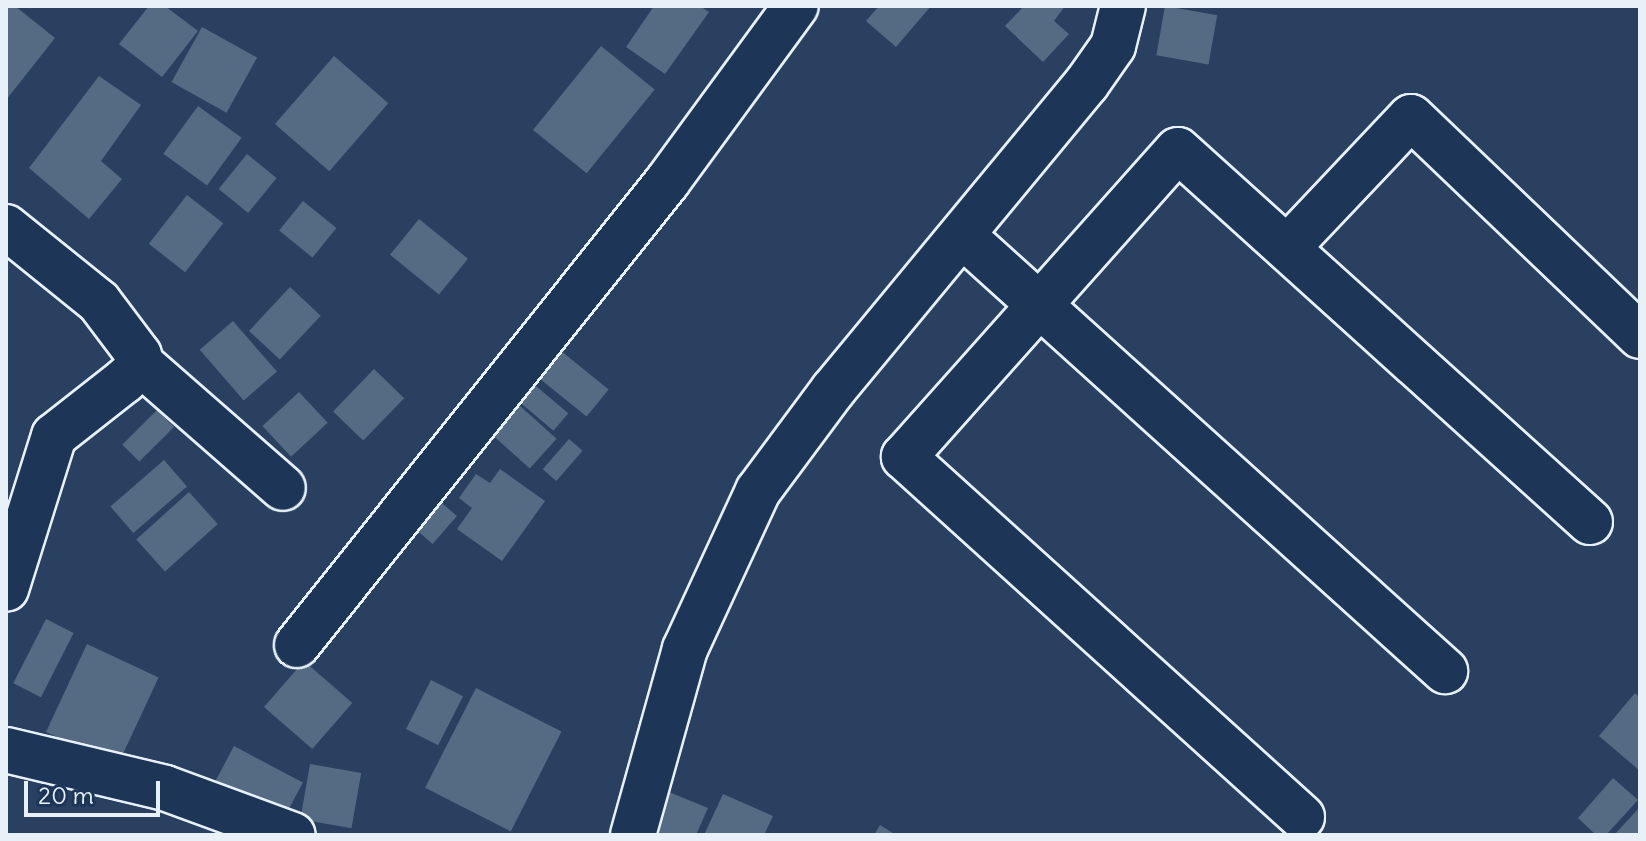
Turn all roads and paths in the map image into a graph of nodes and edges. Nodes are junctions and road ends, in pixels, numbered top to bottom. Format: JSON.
{"nodes":[{"id":1,"x":796,"y":6,"type":"edge"},
{"id":2,"x":1123,"y":6,"type":"edge"},
{"id":3,"x":6,"y":227,"type":"edge"},
{"id":4,"x":962,"y":235,"type":"junction"},
{"id":5,"x":1287,"y":248,"type":"junction"},
{"id":6,"x":1040,"y":305,"type":"junction"},
{"id":7,"x":1640,"y":336,"type":"edge"},
{"id":8,"x":139,"y":362,"type":"junction"},
{"id":9,"x":283,"y":488,"type":"dead end"},
{"id":10,"x":1590,"y":522,"type":"dead end"},
{"id":11,"x":6,"y":589,"type":"edge"},
{"id":12,"x":297,"y":645,"type":"dead end"},
{"id":13,"x":1445,"y":671,"type":"dead end"},
{"id":14,"x":6,"y":750,"type":"edge"},
{"id":15,"x":1302,"y":817,"type":"dead end"},
{"id":16,"x":293,"y":835,"type":"edge"},
{"id":17,"x":633,"y":835,"type":"edge"}],
"edges":[{"from":1,"to":12,"type":"street"},
{"from":2,"to":4,"type":"street"},
{"from":3,"to":8,"type":"street"},
{"from":4,"to":6,"type":"street"},
{"from":4,"to":17,"type":"street"},
{"from":5,"to":6,"type":"street"},
{"from":5,"to":7,"type":"street"},
{"from":5,"to":10,"type":"street"},
{"from":6,"to":13,"type":"street"},
{"from":6,"to":15,"type":"street"},
{"from":8,"to":9,"type":"street"},
{"from":8,"to":11,"type":"street"},
{"from":14,"to":16,"type":"street"}]}
